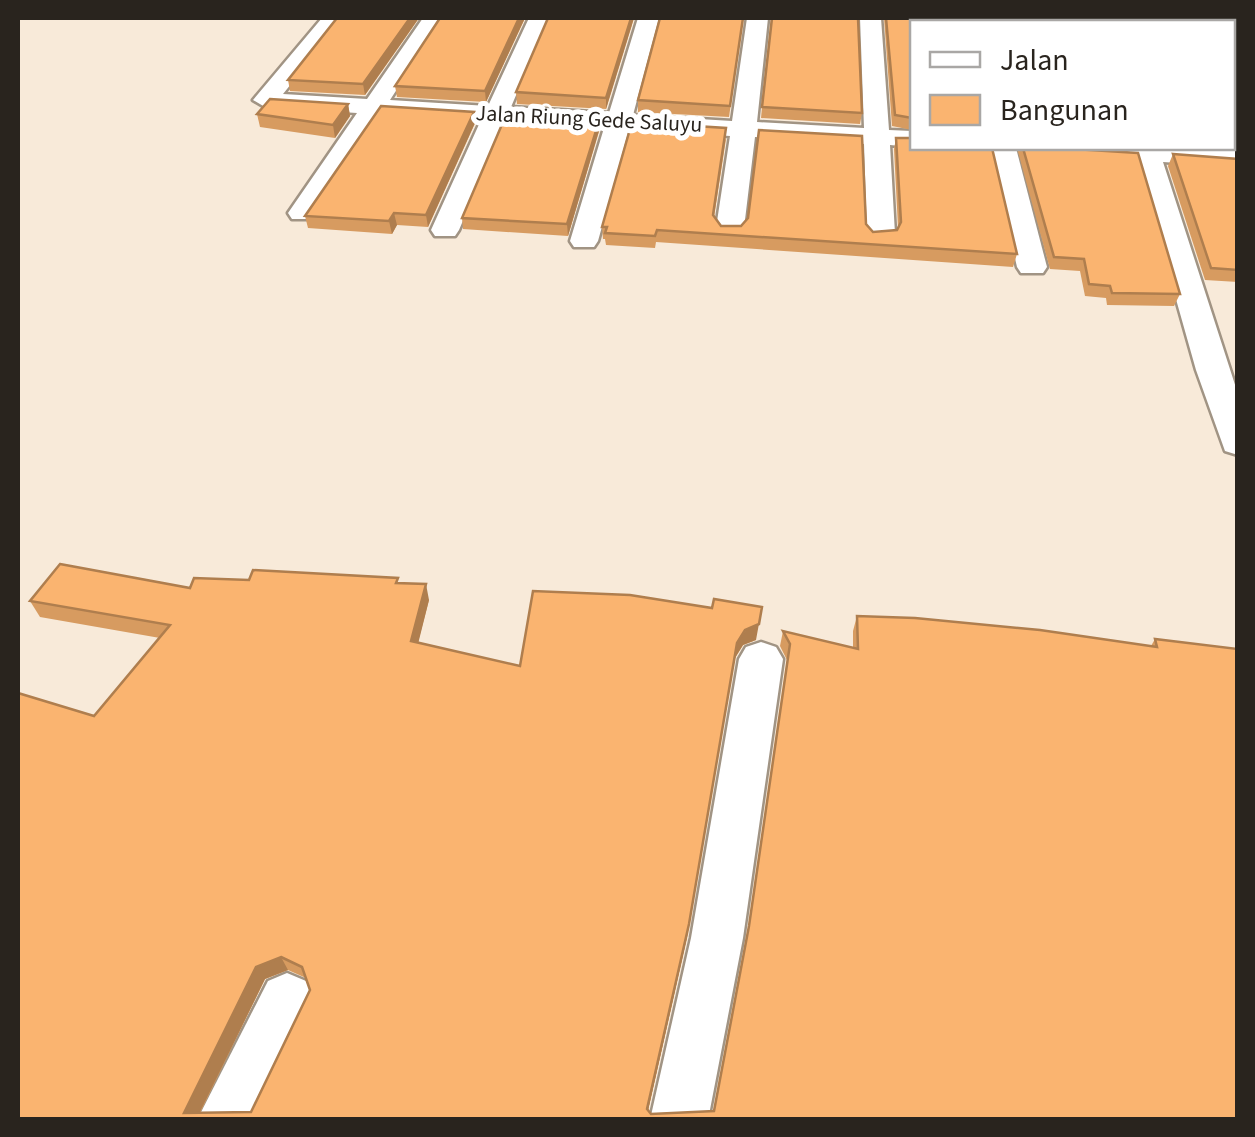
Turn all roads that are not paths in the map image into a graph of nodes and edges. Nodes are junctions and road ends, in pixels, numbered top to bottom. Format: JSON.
{"nodes":[{"id":1,"x":333,"y":18,"type":"edge"},
{"id":2,"x":433,"y":18,"type":"edge"},
{"id":3,"x":540,"y":18,"type":"edge"},
{"id":4,"x":649,"y":18,"type":"edge"},
{"id":5,"x":758,"y":18,"type":"edge"},
{"id":6,"x":871,"y":18,"type":"edge"},
{"id":7,"x":376,"y":107,"type":"junction"},
{"id":8,"x":497,"y":114,"type":"junction"},
{"id":9,"x":618,"y":121,"type":"junction"},
{"id":10,"x":742,"y":128,"type":"junction"},
{"id":11,"x":875,"y":137,"type":"junction"},
{"id":12,"x":910,"y":139,"type":"edge"},
{"id":13,"x":1003,"y":150,"type":"edge"},
{"id":14,"x":1146,"y":150,"type":"edge"},
{"id":15,"x":1238,"y":158,"type":"edge"},
{"id":16,"x":302,"y":214,"type":"edge"},
{"id":17,"x":730,"y":228,"type":"edge"},
{"id":18,"x":446,"y":230,"type":"dead end"},
{"id":19,"x":881,"y":234,"type":"edge"},
{"id":20,"x":584,"y":241,"type":"dead end"},
{"id":21,"x":1032,"y":266,"type":"dead end"},
{"id":22,"x":1238,"y":444,"type":"edge"},
{"id":23,"x":761,"y":658,"type":"dead end"},
{"id":24,"x":287,"y":1000,"type":"dead end"},
{"id":25,"x":226,"y":1120,"type":"edge"},
{"id":26,"x":679,"y":1120,"type":"edge"}],
"edges":[{"from":1,"to":7,"type":"street","name":"Jalan Riung Gede Saluyu"},
{"from":2,"to":7,"type":"street"},
{"from":3,"to":8,"type":"street"},
{"from":4,"to":9,"type":"street"},
{"from":5,"to":10,"type":"street"},
{"from":6,"to":11,"type":"street"},
{"from":7,"to":8,"type":"street","name":"Jalan Riung Gede Saluyu"},
{"from":7,"to":16,"type":"street"},
{"from":8,"to":9,"type":"street","name":"Jalan Riung Gede Saluyu"},
{"from":8,"to":18,"type":"street"},
{"from":9,"to":10,"type":"street","name":"Jalan Riung Gede Saluyu"},
{"from":9,"to":20,"type":"street"},
{"from":10,"to":11,"type":"street","name":"Jalan Riung Gede Saluyu"},
{"from":10,"to":17,"type":"street"},
{"from":11,"to":12,"type":"street","name":"Jalan Riung Gede Saluyu"},
{"from":11,"to":19,"type":"street"},
{"from":13,"to":21,"type":"street"},
{"from":14,"to":15,"type":"street"},
{"from":14,"to":22,"type":"street"},
{"from":23,"to":26,"type":"street"},
{"from":24,"to":25,"type":"street"}]}
